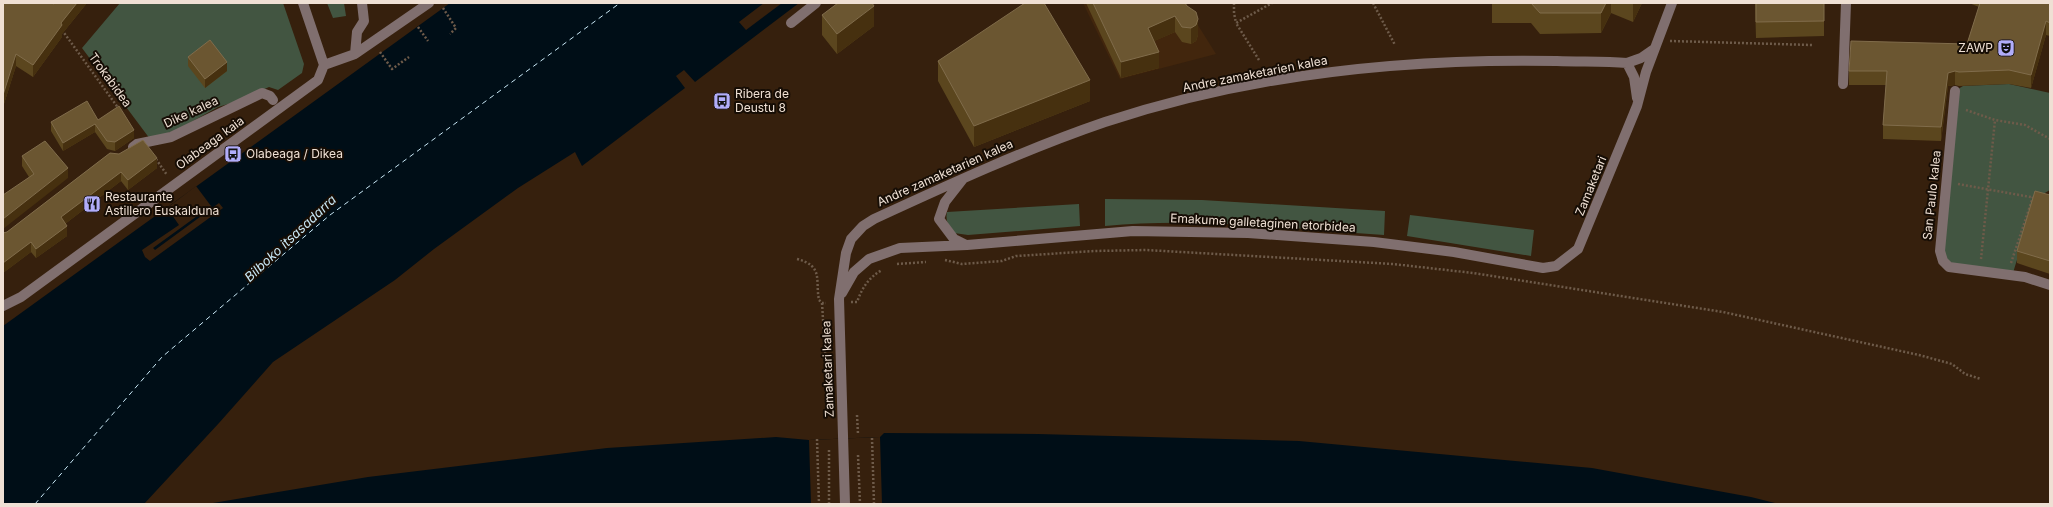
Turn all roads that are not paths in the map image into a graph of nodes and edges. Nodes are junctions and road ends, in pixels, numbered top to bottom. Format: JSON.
{"nodes":[{"id":1,"x":303,"y":3,"type":"edge"},
{"id":2,"x":362,"y":3,"type":"edge"},
{"id":3,"x":429,"y":3,"type":"edge"},
{"id":4,"x":816,"y":3,"type":"edge"},
{"id":5,"x":1672,"y":3,"type":"edge"},
{"id":6,"x":1846,"y":3,"type":"edge"},
{"id":7,"x":791,"y":23,"type":"dead end"},
{"id":8,"x":1655,"y":45,"type":"junction"},
{"id":9,"x":355,"y":54,"type":"junction"},
{"id":10,"x":1627,"y":63,"type":"junction"},
{"id":11,"x":324,"y":65,"type":"junction"},
{"id":12,"x":1843,"y":84,"type":"dead end"},
{"id":13,"x":1955,"y":91,"type":"dead end"},
{"id":14,"x":273,"y":100,"type":"dead end"},
{"id":15,"x":1637,"y":106,"type":"junction"},
{"id":16,"x":127,"y":151,"type":"edge"},
{"id":17,"x":964,"y":177,"type":"junction"},
{"id":18,"x":967,"y":245,"type":"junction"},
{"id":19,"x":1556,"y":266,"type":"joint"},
{"id":20,"x":2050,"y":285,"type":"edge"},
{"id":21,"x":839,"y":301,"type":"junction"},
{"id":22,"x":3,"y":306,"type":"edge"},
{"id":23,"x":845,"y":504,"type":"edge"}],
"edges":[{"from":1,"to":11,"type":"street"},
{"from":2,"to":9,"type":"street"},
{"from":3,"to":9,"type":"street"},
{"from":4,"to":7,"type":"street"},
{"from":5,"to":8,"type":"street"},
{"from":6,"to":12,"type":"street"},
{"from":8,"to":10,"type":"street","name":"Andre zamaketarien kalea"},
{"from":8,"to":15,"type":"street","name":"Zamaketari"},
{"from":9,"to":11,"type":"street"},
{"from":10,"to":15,"type":"street","name":"Zamaketari"},
{"from":10,"to":17,"type":"street","name":"Andre zamaketarien kalea"},
{"from":11,"to":22,"type":"street","name":"Olabeaga kaia"},
{"from":13,"to":20,"type":"street","name":"San Paulo kalea"},
{"from":14,"to":16,"type":"street","name":"Dike kalea"},
{"from":15,"to":19,"type":"street","name":"Zamaketari"},
{"from":17,"to":18,"type":"street"},
{"from":17,"to":21,"type":"street","name":"Andre zamaketarien kalea"},
{"from":18,"to":19,"type":"street","name":"Emakume galletaginen etorbidea"},
{"from":18,"to":21,"type":"street","name":"Emakume galletaginen etorbidea"},
{"from":21,"to":23,"type":"street","name":"Zamaketari kalea"}]}
